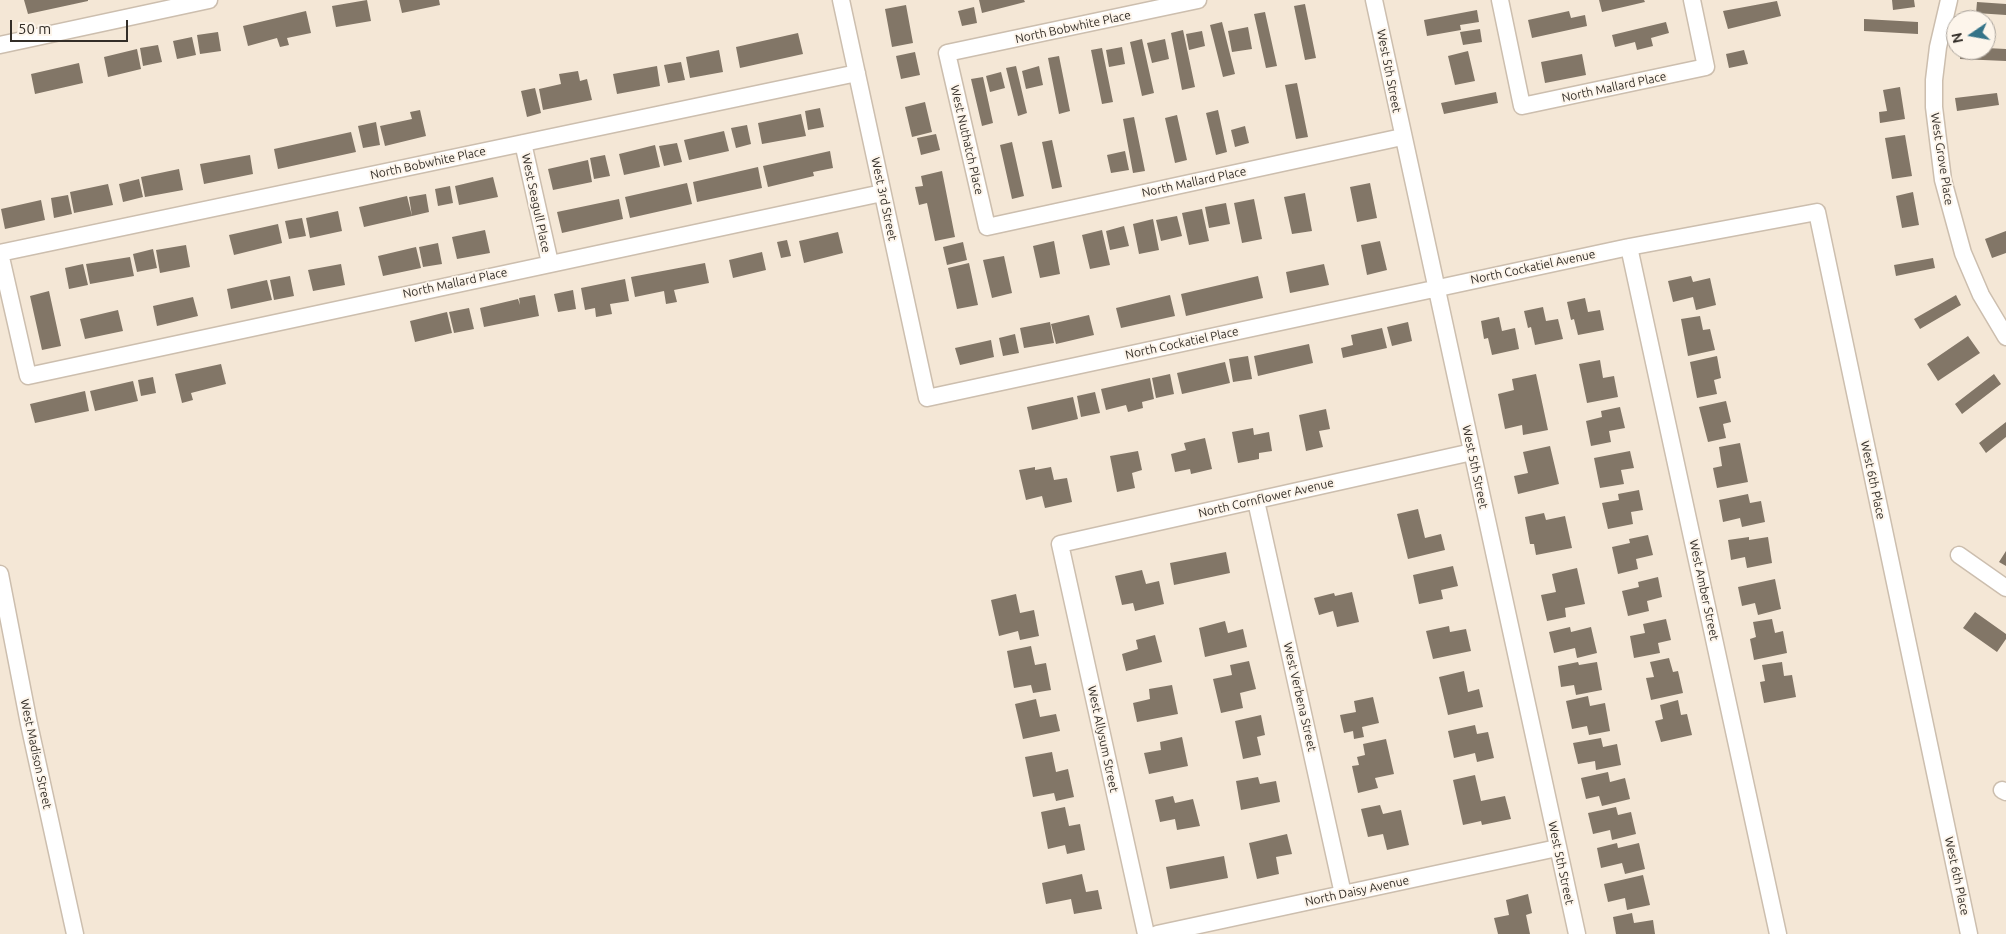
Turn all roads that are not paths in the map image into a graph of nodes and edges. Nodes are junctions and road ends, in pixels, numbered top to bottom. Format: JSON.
{"nodes":[{"id":1,"x":209,"y":0,"type":"edge"},
{"id":2,"x":841,"y":0,"type":"edge"},
{"id":3,"x":1198,"y":0,"type":"edge"},
{"id":4,"x":1374,"y":0,"type":"edge"},
{"id":5,"x":1500,"y":0,"type":"edge"},
{"id":6,"x":1692,"y":0,"type":"edge"},
{"id":7,"x":1949,"y":0,"type":"edge"},
{"id":8,"x":181,"y":3,"type":"edge"},
{"id":9,"x":0,"y":45,"type":"edge"},
{"id":10,"x":947,"y":53,"type":"joint"},
{"id":11,"x":856,"y":73,"type":"junction"},
{"id":12,"x":1402,"y":137,"type":"junction"},
{"id":13,"x":523,"y":143,"type":"junction"},
{"id":14,"x":882,"y":193,"type":"junction"},
{"id":15,"x":987,"y":227,"type":"joint"},
{"id":16,"x":1629,"y":246,"type":"junction"},
{"id":17,"x":0,"y":253,"type":"edge"},
{"id":18,"x":550,"y":262,"type":"junction"},
{"id":19,"x":1436,"y":288,"type":"junction"},
{"id":20,"x":2006,"y":337,"type":"edge"},
{"id":21,"x":927,"y":398,"type":"joint"},
{"id":22,"x":1472,"y":452,"type":"junction"},
{"id":23,"x":1256,"y":501,"type":"junction"},
{"id":24,"x":1060,"y":544,"type":"joint"},
{"id":25,"x":1959,"y":555,"type":"dead end"},
{"id":26,"x":0,"y":574,"type":"edge"},
{"id":27,"x":2006,"y":588,"type":"edge"},
{"id":28,"x":1557,"y":848,"type":"junction"},
{"id":29,"x":1343,"y":894,"type":"junction"},
{"id":30,"x":75,"y":934,"type":"edge"},
{"id":31,"x":1146,"y":934,"type":"edge"},
{"id":32,"x":1157,"y":934,"type":"edge"},
{"id":33,"x":1576,"y":934,"type":"edge"},
{"id":34,"x":1778,"y":934,"type":"edge"},
{"id":35,"x":1969,"y":934,"type":"edge"}],
"edges":[{"from":1,"to":8,"type":"street"},
{"from":2,"to":11,"type":"street","name":"West 3rd Street"},
{"from":3,"to":10,"type":"street","name":"North Bobwhite Place"},
{"from":4,"to":12,"type":"street","name":"West 5th Street"},
{"from":5,"to":6,"type":"street","name":"North Mallard Place"},
{"from":7,"to":20,"type":"street","name":"West Grove Place"},
{"from":8,"to":9,"type":"street"},
{"from":10,"to":15,"type":"street","name":"West Nuthatch Place"},
{"from":11,"to":13,"type":"street","name":"North Bobwhite Place"},
{"from":11,"to":14,"type":"street","name":"West 3rd Street"},
{"from":12,"to":15,"type":"street","name":"North Mallard Place"},
{"from":12,"to":19,"type":"street","name":"West 5th Street"},
{"from":13,"to":17,"type":"street","name":"North Bobwhite Place"},
{"from":13,"to":18,"type":"street","name":"West Seagull Place"},
{"from":14,"to":18,"type":"street","name":"North Mallard Place"},
{"from":14,"to":21,"type":"street","name":"West 3rd Street"},
{"from":16,"to":19,"type":"street","name":"North Cockatiel Avenue"},
{"from":16,"to":34,"type":"street","name":"West Amber Street"},
{"from":16,"to":35,"type":"street","name":"West 6th Place"},
{"from":17,"to":18,"type":"street","name":"North Mallard Place"},
{"from":19,"to":21,"type":"street","name":"North Cockatiel Place"},
{"from":19,"to":22,"type":"street","name":"West 5th Street"},
{"from":22,"to":23,"type":"street","name":"North Cornflower Avenue"},
{"from":22,"to":28,"type":"street","name":"West 5th Street"},
{"from":23,"to":24,"type":"street","name":"North Cornflower Avenue"},
{"from":23,"to":29,"type":"street","name":"West Verbena Street"},
{"from":24,"to":31,"type":"street","name":"West Allysum Street"},
{"from":25,"to":27,"type":"street"},
{"from":26,"to":30,"type":"street","name":"West Madison Street"},
{"from":28,"to":29,"type":"street","name":"North Daisy Avenue"},
{"from":28,"to":33,"type":"street","name":"West 5th Street"},
{"from":29,"to":32,"type":"street","name":"North Daisy Avenue"}]}
